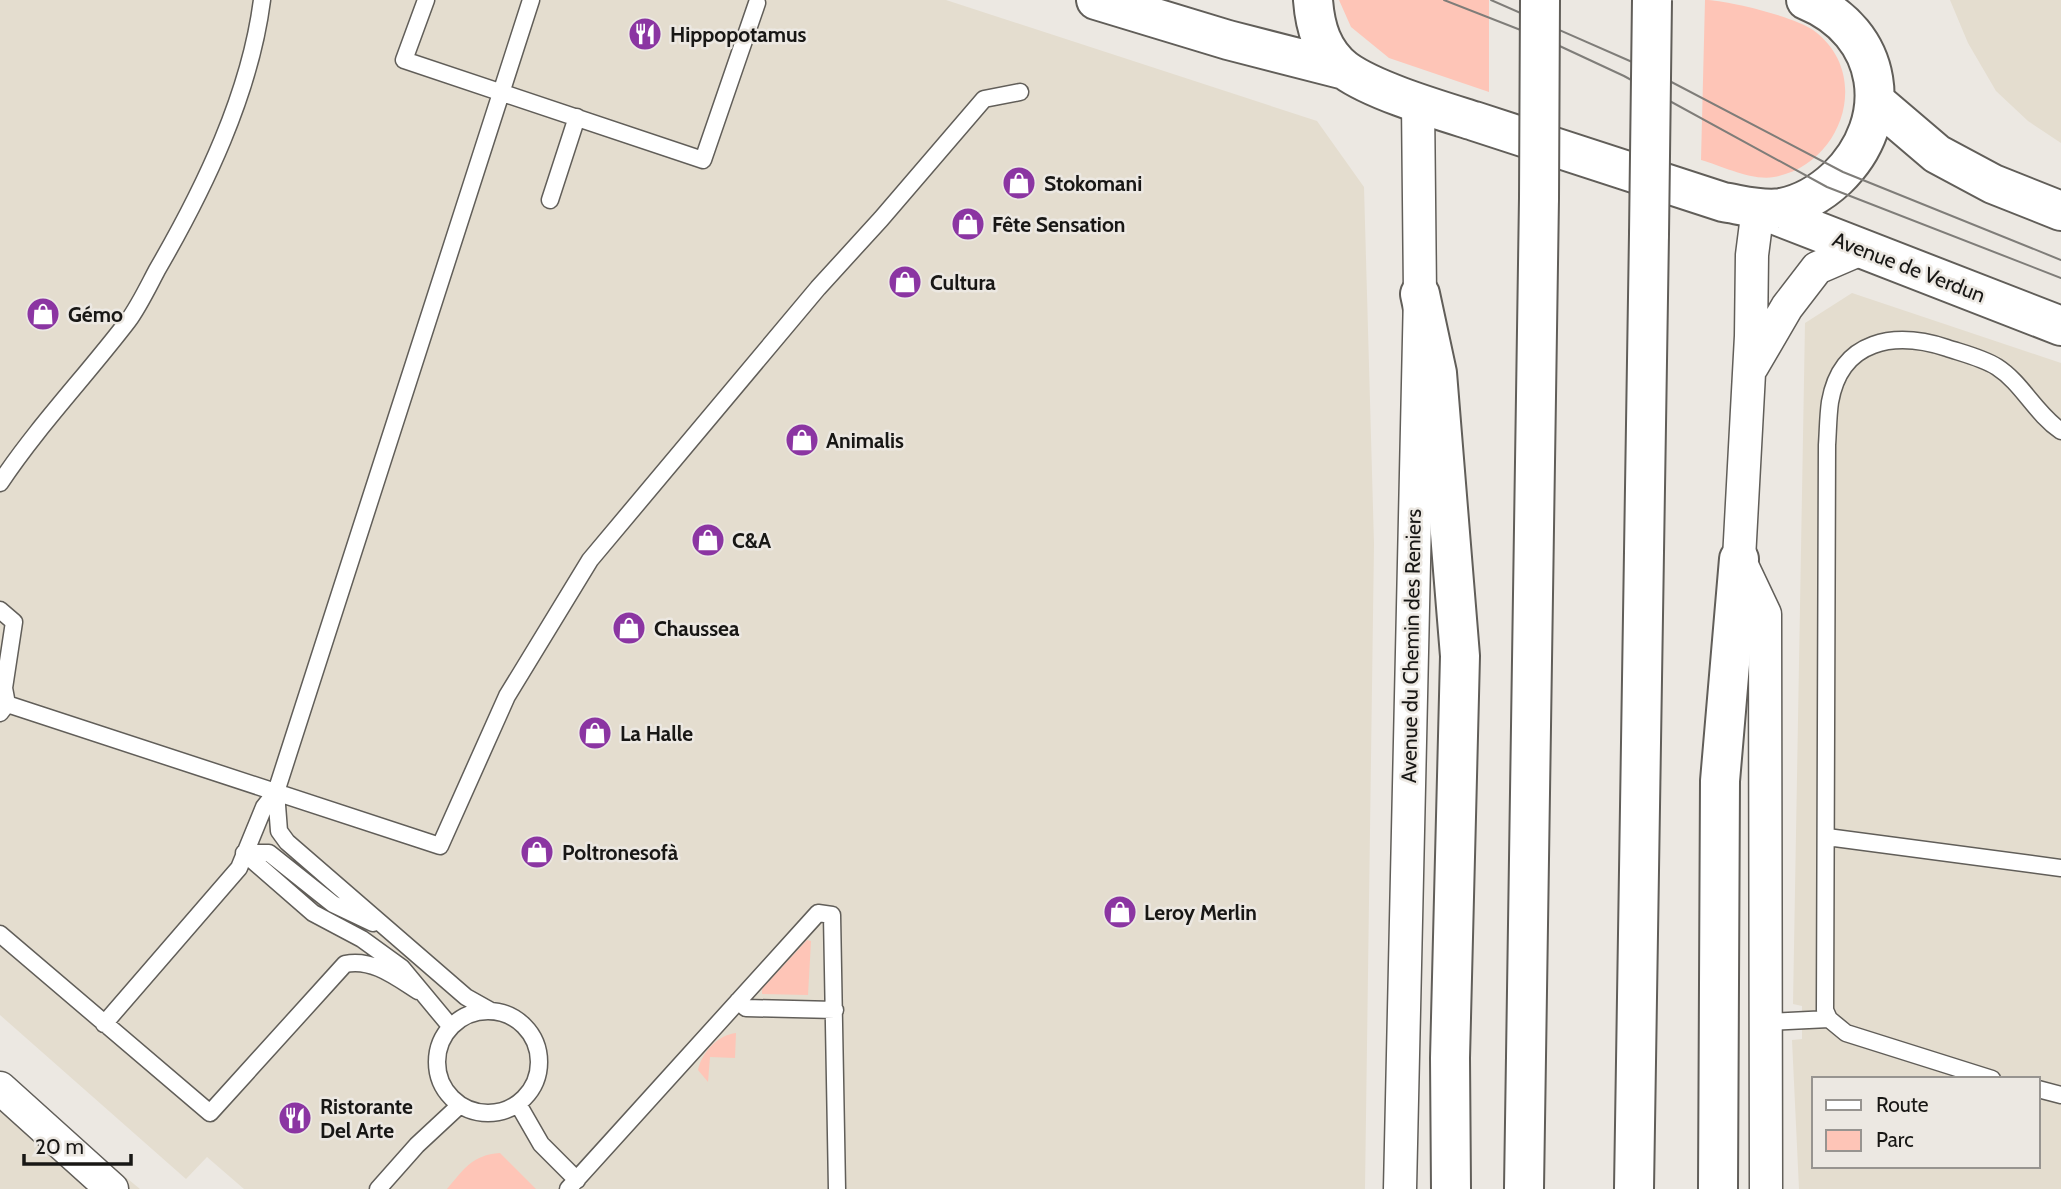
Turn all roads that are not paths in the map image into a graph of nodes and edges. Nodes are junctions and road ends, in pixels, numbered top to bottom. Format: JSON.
{"nodes":[{"id":1,"x":262,"y":0,"type":"edge"},
{"id":2,"x":426,"y":0,"type":"edge"},
{"id":3,"x":531,"y":0,"type":"edge"},
{"id":4,"x":1096,"y":0,"type":"edge"},
{"id":5,"x":1313,"y":0,"type":"edge"},
{"id":6,"x":1540,"y":0,"type":"edge"},
{"id":7,"x":1652,"y":0,"type":"edge"},
{"id":8,"x":1806,"y":0,"type":"edge"},
{"id":9,"x":757,"y":3,"type":"dead end"},
{"id":10,"x":1345,"y":69,"type":"junction"},
{"id":11,"x":1020,"y":92,"type":"dead end"},
{"id":12,"x":501,"y":93,"type":"junction"},
{"id":13,"x":1876,"y":102,"type":"junction"},
{"id":14,"x":1418,"y":103,"type":"junction"},
{"id":15,"x":577,"y":117,"type":"junction"},
{"id":16,"x":550,"y":200,"type":"dead end"},
{"id":17,"x":1758,"y":208,"type":"junction"},
{"id":18,"x":2061,"y":211,"type":"edge"},
{"id":19,"x":1861,"y":248,"type":"junction"},
{"id":20,"x":1420,"y":294,"type":"junction"},
{"id":21,"x":2061,"y":326,"type":"edge"},
{"id":22,"x":1749,"y":371,"type":"junction"},
{"id":23,"x":2061,"y":431,"type":"edge"},
{"id":24,"x":0,"y":483,"type":"edge"},
{"id":25,"x":1740,"y":559,"type":"junction"},
{"id":26,"x":0,"y":610,"type":"edge"},
{"id":27,"x":4,"y":709,"type":"edge"},
{"id":28,"x":276,"y":792,"type":"junction"},
{"id":29,"x":1827,"y":837,"type":"junction"},
{"id":30,"x":244,"y":853,"type":"junction"},
{"id":31,"x":2061,"y":868,"type":"edge"},
{"id":32,"x":385,"y":928,"type":"junction"},
{"id":33,"x":0,"y":934,"type":"edge"},
{"id":34,"x":418,"y":991,"type":"junction"},
{"id":35,"x":738,"y":1002,"type":"junction"},
{"id":36,"x":835,"y":1010,"type":"junction"},
{"id":37,"x":491,"y":1011,"type":"junction"},
{"id":38,"x":1829,"y":1019,"type":"junction"},
{"id":39,"x":1766,"y":1022,"type":"junction"},
{"id":40,"x":104,"y":1024,"type":"junction"},
{"id":41,"x":451,"y":1027,"type":"junction"},
{"id":42,"x":1986,"y":1077,"type":"edge"},
{"id":43,"x":0,"y":1088,"type":"edge"},
{"id":44,"x":2040,"y":1090,"type":"edge"},
{"id":45,"x":2061,"y":1095,"type":"edge"},
{"id":46,"x":518,"y":1104,"type":"junction"},
{"id":47,"x":460,"y":1105,"type":"junction"},
{"id":48,"x":572,"y":1184,"type":"edge"},
{"id":49,"x":112,"y":1189,"type":"edge"},
{"id":50,"x":378,"y":1189,"type":"edge"},
{"id":51,"x":837,"y":1189,"type":"edge"},
{"id":52,"x":1400,"y":1189,"type":"edge"},
{"id":53,"x":1451,"y":1189,"type":"edge"},
{"id":54,"x":1524,"y":1189,"type":"edge"},
{"id":55,"x":1634,"y":1189,"type":"edge"},
{"id":56,"x":1718,"y":1189,"type":"edge"},
{"id":57,"x":1766,"y":1189,"type":"edge"}],
"edges":[{"from":1,"to":24,"type":"lane"},
{"from":2,"to":12,"type":"lane"},
{"from":3,"to":12,"type":"lane"},
{"from":4,"to":10,"type":"main road"},
{"from":5,"to":10,"type":"main road"},
{"from":6,"to":54,"type":"main road","bridge":true},
{"from":7,"to":55,"type":"main road","bridge":true},
{"from":8,"to":13,"type":"main road"},
{"from":9,"to":15,"type":"lane"},
{"from":10,"to":14,"type":"main road"},
{"from":11,"to":28,"type":"lane"},
{"from":12,"to":15,"type":"lane"},
{"from":12,"to":28,"type":"lane"},
{"from":13,"to":17,"type":"main road"},
{"from":13,"to":18,"type":"main road"},
{"from":14,"to":17,"type":"main road"},
{"from":14,"to":20,"type":"street","name":"Avenue du Chemin des Reniers"},
{"from":15,"to":16,"type":"lane"},
{"from":17,"to":19,"type":"main road","name":"Avenue de Verdun"},
{"from":17,"to":22,"type":"street"},
{"from":19,"to":21,"type":"main road","name":"Avenue de Verdun"},
{"from":19,"to":22,"type":"street"},
{"from":20,"to":52,"type":"street","name":"Avenue du Chemin des Reniers"},
{"from":20,"to":53,"type":"main road"},
{"from":22,"to":25,"type":"street"},
{"from":23,"to":29,"type":"lane"},
{"from":25,"to":39,"type":"street"},
{"from":25,"to":56,"type":"main road"},
{"from":26,"to":27,"type":"lane"},
{"from":27,"to":28,"type":"lane"},
{"from":28,"to":30,"type":"lane"},
{"from":28,"to":32,"type":"lane"},
{"from":29,"to":31,"type":"lane"},
{"from":29,"to":38,"type":"lane"},
{"from":30,"to":32,"type":"lane"},
{"from":30,"to":34,"type":"lane"},
{"from":30,"to":40,"type":"lane"},
{"from":32,"to":37,"type":"lane"},
{"from":33,"to":40,"type":"lane"},
{"from":34,"to":40,"type":"lane"},
{"from":34,"to":41,"type":"lane"},
{"from":35,"to":36,"type":"lane"},
{"from":35,"to":36,"type":"lane"},
{"from":35,"to":48,"type":"lane"},
{"from":36,"to":51,"type":"lane"},
{"from":37,"to":41,"type":"lane"},
{"from":37,"to":46,"type":"lane"},
{"from":38,"to":39,"type":"lane"},
{"from":38,"to":42,"type":"lane"},
{"from":39,"to":57,"type":"street"},
{"from":41,"to":47,"type":"lane"},
{"from":43,"to":49,"type":"street"},
{"from":44,"to":45,"type":"lane"},
{"from":46,"to":47,"type":"lane"},
{"from":46,"to":48,"type":"lane"},
{"from":47,"to":50,"type":"lane"}]}
